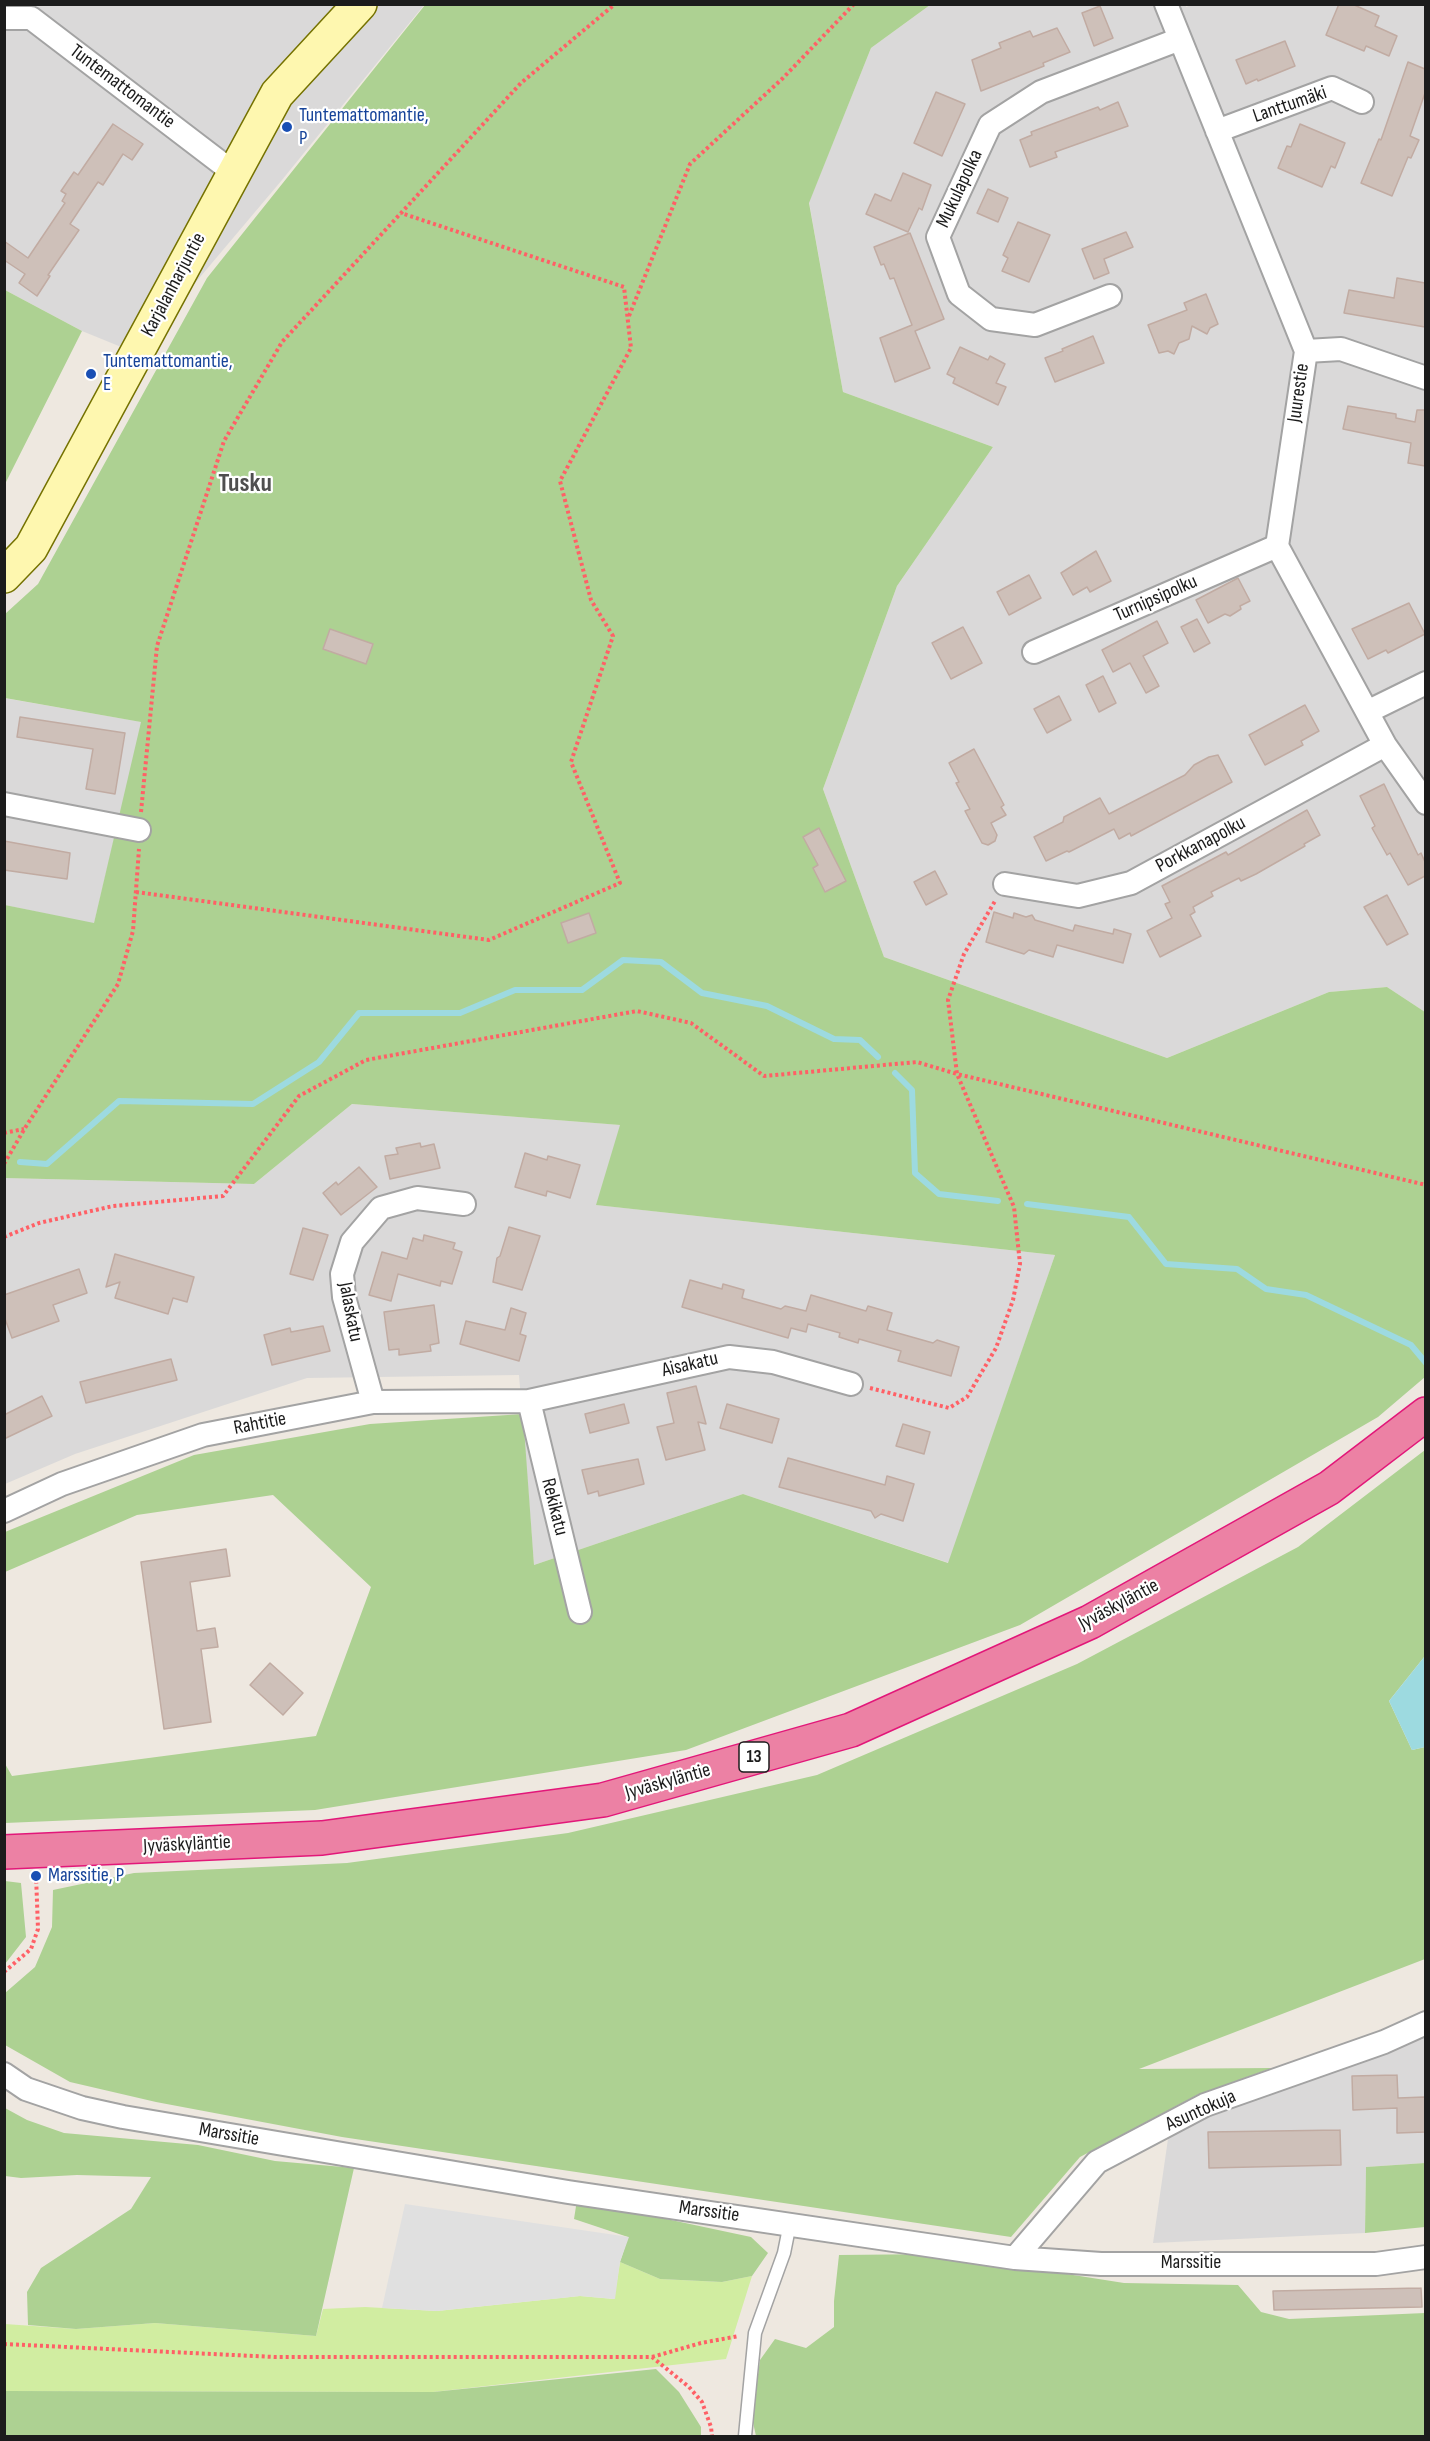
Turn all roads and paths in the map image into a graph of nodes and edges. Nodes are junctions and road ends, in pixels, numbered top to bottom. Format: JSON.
{"nodes":[{"id":1,"x":360,"y":4,"type":"edge"},
{"id":2,"x":615,"y":4,"type":"edge"},
{"id":3,"x":854,"y":4,"type":"edge"},
{"id":4,"x":1166,"y":4,"type":"edge"},
{"id":5,"x":31,"y":11,"type":"edge"},
{"id":6,"x":4,"y":18,"type":"edge"},
{"id":7,"x":1180,"y":39,"type":"junction"},
{"id":8,"x":1362,"y":102,"type":"dead end"},
{"id":9,"x":1217,"y":131,"type":"junction"},
{"id":10,"x":234,"y":173,"type":"junction"},
{"id":11,"x":401,"y":213,"type":"junction"},
{"id":12,"x":1110,"y":296,"type":"dead end"},
{"id":13,"x":628,"y":318,"type":"junction"},
{"id":14,"x":1305,"y":351,"type":"junction"},
{"id":15,"x":1425,"y":378,"type":"edge"},
{"id":16,"x":1277,"y":546,"type":"junction"},
{"id":17,"x":4,"y":576,"type":"edge"},
{"id":18,"x":1034,"y":652,"type":"dead end"},
{"id":19,"x":1425,"y":683,"type":"edge"},
{"id":20,"x":1367,"y":712,"type":"junction"},
{"id":21,"x":1385,"y":745,"type":"junction"},
{"id":22,"x":1425,"y":802,"type":"edge"},
{"id":23,"x":4,"y":804,"type":"edge"},
{"id":24,"x":139,"y":830,"type":"junction"},
{"id":25,"x":1005,"y":884,"type":"joint"},
{"id":26,"x":136,"y":892,"type":"junction"},
{"id":27,"x":957,"y":1074,"type":"junction"},
{"id":28,"x":25,"y":1128,"type":"junction"},
{"id":29,"x":4,"y":1133,"type":"edge"},
{"id":30,"x":4,"y":1164,"type":"edge"},
{"id":31,"x":1425,"y":1185,"type":"edge"},
{"id":32,"x":464,"y":1203,"type":"dead end"},
{"id":33,"x":4,"y":1238,"type":"edge"},
{"id":34,"x":851,"y":1384,"type":"joint"},
{"id":35,"x":529,"y":1401,"type":"junction"},
{"id":36,"x":373,"y":1402,"type":"junction"},
{"id":37,"x":1425,"y":1414,"type":"edge"},
{"id":38,"x":4,"y":1511,"type":"edge"},
{"id":39,"x":580,"y":1612,"type":"dead end"},
{"id":40,"x":20,"y":1852,"type":"edge"},
{"id":41,"x":4,"y":1972,"type":"edge"},
{"id":42,"x":1425,"y":2023,"type":"edge"},
{"id":43,"x":4,"y":2074,"type":"edge"},
{"id":44,"x":790,"y":2223,"type":"junction"},
{"id":45,"x":1425,"y":2257,"type":"edge"},
{"id":46,"x":1016,"y":2258,"type":"junction"},
{"id":47,"x":755,"y":2332,"type":"junction"},
{"id":48,"x":4,"y":2344,"type":"edge"},
{"id":49,"x":652,"y":2357,"type":"junction"},
{"id":50,"x":712,"y":2436,"type":"edge"},
{"id":51,"x":745,"y":2436,"type":"edge"}],
"edges":[{"from":1,"to":10,"type":"street","name":"Karjalanharjuntie"},
{"from":2,"to":11,"type":"path"},
{"from":3,"to":13,"type":"path"},
{"from":4,"to":7,"type":"street","name":"Juurestie"},
{"from":5,"to":6,"type":"street","name":"Tuntemattomantie"},
{"from":5,"to":10,"type":"street","name":"Tuntemattomantie"},
{"from":7,"to":9,"type":"street","name":"Juurestie"},
{"from":7,"to":12,"type":"street","name":"Mukulapolka"},
{"from":8,"to":9,"type":"street","name":"Lanttumäki"},
{"from":9,"to":14,"type":"street","name":"Juurestie"},
{"from":10,"to":17,"type":"street","name":"Karjalanharjuntie"},
{"from":11,"to":13,"type":"path"},
{"from":11,"to":24,"type":"path"},
{"from":13,"to":26,"type":"path"},
{"from":14,"to":15,"type":"street"},
{"from":14,"to":16,"type":"street","name":"Juurestie"},
{"from":16,"to":18,"type":"street","name":"Turnipsipolku"},
{"from":16,"to":20,"type":"street"},
{"from":19,"to":20,"type":"street"},
{"from":20,"to":21,"type":"street"},
{"from":21,"to":22,"type":"street"},
{"from":21,"to":25,"type":"street","name":"Porkkanapolku"},
{"from":23,"to":24,"type":"street"},
{"from":24,"to":26,"type":"path"},
{"from":25,"to":27,"type":"path"},
{"from":26,"to":28,"type":"path"},
{"from":27,"to":31,"type":"path"},
{"from":27,"to":33,"type":"path"},
{"from":27,"to":34,"type":"path"},
{"from":28,"to":29,"type":"path"},
{"from":28,"to":30,"type":"path"},
{"from":32,"to":36,"type":"street","name":"Jalaskatu"},
{"from":34,"to":35,"type":"street","name":"Aisakatu"},
{"from":35,"to":36,"type":"street","name":"Rahtitie"},
{"from":35,"to":39,"type":"street","name":"Rekikatu"},
{"from":36,"to":38,"type":"street","name":"Rahtitie"},
{"from":37,"to":40,"type":"highway","name":"Jyväskyläntie","number":"13"},
{"from":40,"to":41,"type":"path"},
{"from":42,"to":46,"type":"street","name":"Asuntokuja"},
{"from":43,"to":44,"type":"street","name":"Marssitie"},
{"from":44,"to":46,"type":"street","name":"Marssitie"},
{"from":44,"to":47,"type":"lane"},
{"from":45,"to":46,"type":"street","name":"Marssitie"},
{"from":47,"to":49,"type":"path"},
{"from":47,"to":51,"type":"lane"},
{"from":48,"to":49,"type":"path"},
{"from":49,"to":50,"type":"path"}]}
